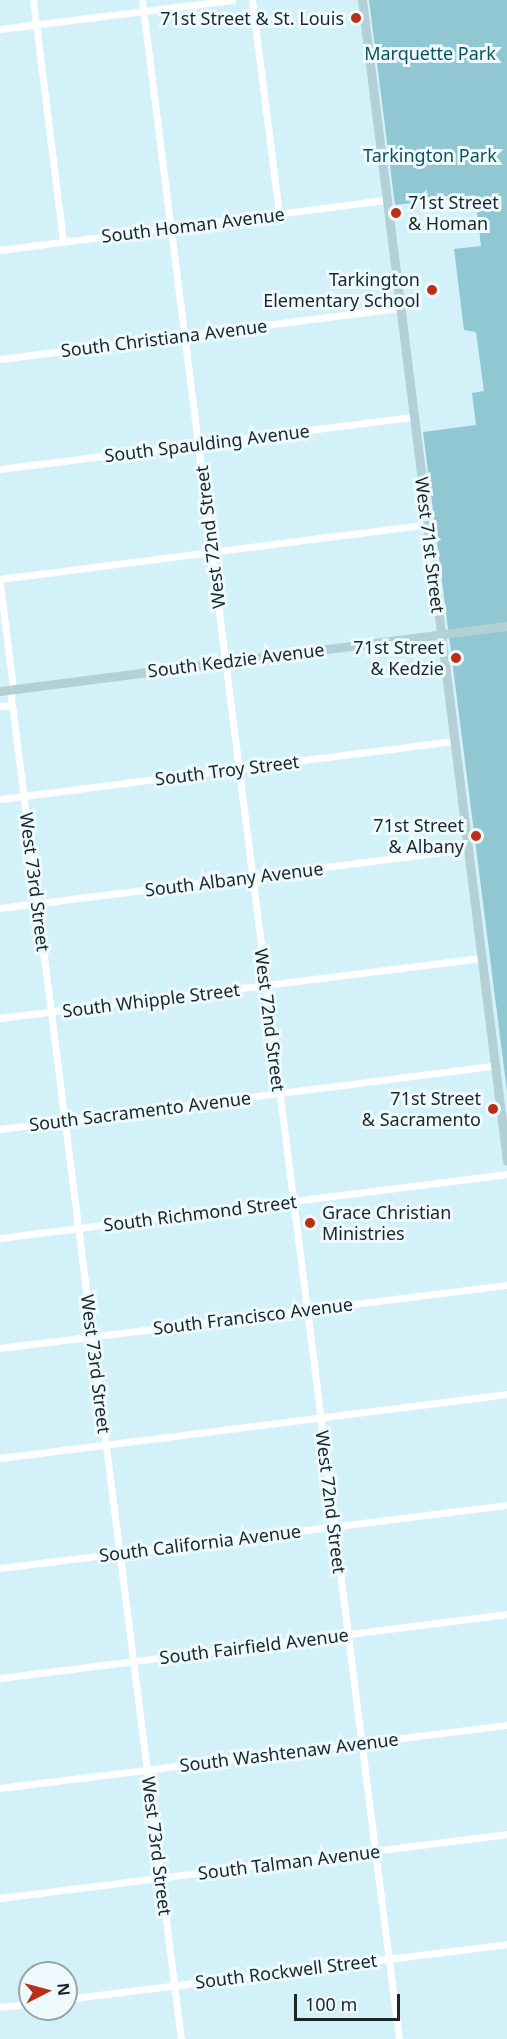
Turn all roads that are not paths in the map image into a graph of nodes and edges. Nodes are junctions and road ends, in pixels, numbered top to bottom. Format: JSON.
{"nodes":[{"id":1,"x":33,"y":0,"type":"edge"},
{"id":2,"x":142,"y":0,"type":"edge"},
{"id":3,"x":232,"y":0,"type":"edge"},
{"id":4,"x":252,"y":0,"type":"edge"},
{"id":5,"x":362,"y":0,"type":"edge"},
{"id":6,"x":144,"y":11,"type":"junction"},
{"id":7,"x":36,"y":25,"type":"junction"},
{"id":8,"x":0,"y":29,"type":"edge"},
{"id":9,"x":387,"y":200,"type":"junction"},
{"id":10,"x":279,"y":214,"type":"junction"},
{"id":11,"x":172,"y":228,"type":"junction"},
{"id":12,"x":63,"y":242,"type":"junction"},
{"id":13,"x":0,"y":250,"type":"edge"},
{"id":14,"x":400,"y":308,"type":"junction"},
{"id":15,"x":185,"y":336,"type":"junction"},
{"id":16,"x":0,"y":359,"type":"edge"},
{"id":17,"x":414,"y":417,"type":"junction"},
{"id":18,"x":198,"y":444,"type":"junction"},
{"id":19,"x":0,"y":469,"type":"edge"},
{"id":20,"x":427,"y":524,"type":"junction"},
{"id":21,"x":212,"y":552,"type":"junction"},
{"id":22,"x":0,"y":581,"type":"edge"},
{"id":23,"x":507,"y":626,"type":"edge"},
{"id":24,"x":441,"y":634,"type":"junction"},
{"id":25,"x":225,"y":662,"type":"junction"},
{"id":26,"x":12,"y":689,"type":"junction"},
{"id":27,"x":0,"y":691,"type":"edge"},
{"id":28,"x":12,"y":705,"type":"junction"},
{"id":29,"x":0,"y":706,"type":"edge"},
{"id":30,"x":453,"y":741,"type":"junction"},
{"id":31,"x":238,"y":769,"type":"junction"},
{"id":32,"x":24,"y":796,"type":"junction"},
{"id":33,"x":0,"y":799,"type":"edge"},
{"id":34,"x":467,"y":849,"type":"junction"},
{"id":35,"x":252,"y":876,"type":"junction"},
{"id":36,"x":38,"y":903,"type":"junction"},
{"id":37,"x":0,"y":908,"type":"edge"},
{"id":38,"x":481,"y":958,"type":"junction"},
{"id":39,"x":266,"y":985,"type":"junction"},
{"id":40,"x":51,"y":1012,"type":"junction"},
{"id":41,"x":0,"y":1018,"type":"edge"},
{"id":42,"x":495,"y":1066,"type":"junction"},
{"id":43,"x":279,"y":1093,"type":"junction"},
{"id":44,"x":65,"y":1121,"type":"junction"},
{"id":45,"x":0,"y":1129,"type":"edge"},
{"id":46,"x":507,"y":1161,"type":"edge"},
{"id":47,"x":507,"y":1174,"type":"edge"},
{"id":48,"x":293,"y":1201,"type":"junction"},
{"id":49,"x":79,"y":1228,"type":"junction"},
{"id":50,"x":0,"y":1238,"type":"edge"},
{"id":51,"x":507,"y":1285,"type":"edge"},
{"id":52,"x":307,"y":1309,"type":"junction"},
{"id":53,"x":92,"y":1337,"type":"junction"},
{"id":54,"x":0,"y":1348,"type":"edge"},
{"id":55,"x":507,"y":1394,"type":"edge"},
{"id":56,"x":321,"y":1417,"type":"junction"},
{"id":57,"x":106,"y":1444,"type":"junction"},
{"id":58,"x":0,"y":1458,"type":"edge"},
{"id":59,"x":507,"y":1504,"type":"edge"},
{"id":60,"x":334,"y":1526,"type":"junction"},
{"id":61,"x":120,"y":1553,"type":"junction"},
{"id":62,"x":0,"y":1568,"type":"edge"},
{"id":63,"x":507,"y":1614,"type":"edge"},
{"id":64,"x":348,"y":1634,"type":"junction"},
{"id":65,"x":134,"y":1661,"type":"junction"},
{"id":66,"x":0,"y":1678,"type":"edge"},
{"id":67,"x":507,"y":1725,"type":"edge"},
{"id":68,"x":362,"y":1743,"type":"junction"},
{"id":69,"x":147,"y":1770,"type":"junction"},
{"id":70,"x":0,"y":1788,"type":"edge"},
{"id":71,"x":507,"y":1834,"type":"edge"},
{"id":72,"x":376,"y":1851,"type":"junction"},
{"id":73,"x":161,"y":1878,"type":"junction"},
{"id":74,"x":0,"y":1898,"type":"edge"},
{"id":75,"x":507,"y":1944,"type":"edge"},
{"id":76,"x":389,"y":1958,"type":"junction"},
{"id":77,"x":175,"y":1985,"type":"junction"},
{"id":78,"x":78,"y":1997,"type":"edge"},
{"id":79,"x":18,"y":2005,"type":"edge"},
{"id":80,"x":0,"y":2007,"type":"edge"},
{"id":81,"x":182,"y":2039,"type":"edge"},
{"id":82,"x":399,"y":2039,"type":"edge"}],
"edges":[{"from":1,"to":7,"type":"street"},
{"from":2,"to":6,"type":"street","name":"West 72nd Street"},
{"from":3,"to":6,"type":"street"},
{"from":4,"to":10,"type":"street"},
{"from":5,"to":9,"type":"main road","name":"West 71st Street"},
{"from":6,"to":7,"type":"street"},
{"from":6,"to":11,"type":"street","name":"West 72nd Street"},
{"from":7,"to":8,"type":"street"},
{"from":7,"to":12,"type":"street"},
{"from":9,"to":10,"type":"street","name":"South Homan Avenue"},
{"from":9,"to":14,"type":"main road","name":"West 71st Street"},
{"from":10,"to":11,"type":"street","name":"South Homan Avenue"},
{"from":11,"to":12,"type":"street","name":"South Homan Avenue"},
{"from":11,"to":15,"type":"street","name":"West 72nd Street"},
{"from":12,"to":13,"type":"street","name":"South Homan Avenue"},
{"from":14,"to":15,"type":"street","name":"South Christiana Avenue"},
{"from":14,"to":17,"type":"main road","name":"West 71st Street"},
{"from":15,"to":16,"type":"street","name":"South Christiana Avenue"},
{"from":15,"to":18,"type":"street","name":"West 72nd Street"},
{"from":17,"to":18,"type":"street","name":"South Spaulding Avenue"},
{"from":17,"to":20,"type":"main road","name":"West 71st Street"},
{"from":18,"to":19,"type":"street","name":"South Spaulding Avenue"},
{"from":18,"to":21,"type":"street","name":"West 72nd Street"},
{"from":20,"to":21,"type":"street"},
{"from":20,"to":24,"type":"main road","name":"West 71st Street"},
{"from":21,"to":22,"type":"street"},
{"from":21,"to":25,"type":"street","name":"West 72nd Street"},
{"from":22,"to":26,"type":"street","name":"West 73rd Street"},
{"from":23,"to":24,"type":"main road","name":"South Kedzie Avenue"},
{"from":24,"to":25,"type":"main road","name":"South Kedzie Avenue"},
{"from":24,"to":30,"type":"main road","name":"West 71st Street"},
{"from":25,"to":26,"type":"main road","name":"South Kedzie Avenue"},
{"from":25,"to":31,"type":"street","name":"West 72nd Street"},
{"from":26,"to":27,"type":"main road","name":"South Kedzie Avenue"},
{"from":26,"to":28,"type":"street","name":"West 73rd Street"},
{"from":28,"to":29,"type":"street"},
{"from":28,"to":32,"type":"street","name":"West 73rd Street"},
{"from":30,"to":31,"type":"street","name":"South Troy Street"},
{"from":30,"to":34,"type":"main road","name":"West 71st Street"},
{"from":31,"to":32,"type":"street","name":"South Troy Street"},
{"from":31,"to":35,"type":"street","name":"West 72nd Street"},
{"from":32,"to":33,"type":"street","name":"South Troy Street"},
{"from":32,"to":36,"type":"street","name":"West 73rd Street"},
{"from":34,"to":35,"type":"street","name":"South Albany Avenue"},
{"from":34,"to":38,"type":"main road","name":"West 71st Street"},
{"from":35,"to":36,"type":"street","name":"South Albany Avenue"},
{"from":35,"to":39,"type":"street","name":"West 72nd Street"},
{"from":36,"to":37,"type":"street","name":"South Albany Avenue"},
{"from":36,"to":40,"type":"street","name":"West 73rd Street"},
{"from":38,"to":39,"type":"street","name":"South Whipple Street"},
{"from":38,"to":42,"type":"main road","name":"West 71st Street"},
{"from":39,"to":40,"type":"street","name":"South Whipple Street"},
{"from":39,"to":43,"type":"street","name":"West 72nd Street"},
{"from":40,"to":41,"type":"street","name":"South Whipple Street"},
{"from":40,"to":44,"type":"street","name":"West 73rd Street"},
{"from":42,"to":43,"type":"street","name":"South Sacramento Avenue"},
{"from":42,"to":46,"type":"main road","name":"West 71st Street"},
{"from":43,"to":44,"type":"street","name":"South Sacramento Avenue"},
{"from":43,"to":48,"type":"street","name":"West 72nd Street"},
{"from":44,"to":45,"type":"street","name":"South Sacramento Avenue"},
{"from":44,"to":49,"type":"street","name":"West 73rd Street"},
{"from":47,"to":48,"type":"street","name":"South Richmond Street"},
{"from":48,"to":49,"type":"street","name":"South Richmond Street"},
{"from":48,"to":52,"type":"street","name":"West 72nd Street"},
{"from":49,"to":50,"type":"street","name":"South Richmond Street"},
{"from":49,"to":53,"type":"street","name":"West 73rd Street"},
{"from":51,"to":52,"type":"street","name":"South Francisco Avenue"},
{"from":52,"to":53,"type":"street","name":"South Francisco Avenue"},
{"from":52,"to":56,"type":"street","name":"West 72nd Street"},
{"from":53,"to":54,"type":"street","name":"South Francisco Avenue"},
{"from":53,"to":57,"type":"street","name":"West 73rd Street"},
{"from":55,"to":56,"type":"street"},
{"from":56,"to":57,"type":"street"},
{"from":56,"to":60,"type":"street","name":"West 72nd Street"},
{"from":57,"to":58,"type":"street"},
{"from":57,"to":61,"type":"street","name":"West 73rd Street"},
{"from":59,"to":60,"type":"street","name":"South California Avenue"},
{"from":60,"to":61,"type":"street","name":"South California Avenue"},
{"from":60,"to":64,"type":"street","name":"West 72nd Street"},
{"from":61,"to":62,"type":"street","name":"South California Avenue"},
{"from":61,"to":65,"type":"street","name":"West 73rd Street"},
{"from":63,"to":64,"type":"street","name":"South Fairfield Avenue"},
{"from":64,"to":65,"type":"street","name":"South Fairfield Avenue"},
{"from":64,"to":68,"type":"street","name":"West 72nd Street"},
{"from":65,"to":66,"type":"street","name":"South Fairfield Avenue"},
{"from":65,"to":69,"type":"street","name":"West 73rd Street"},
{"from":67,"to":68,"type":"street","name":"South Washtenaw Avenue"},
{"from":68,"to":69,"type":"street","name":"South Washtenaw Avenue"},
{"from":68,"to":72,"type":"street","name":"West 72nd Street"},
{"from":69,"to":70,"type":"street","name":"South Washtenaw Avenue"},
{"from":69,"to":73,"type":"street","name":"West 73rd Street"},
{"from":71,"to":72,"type":"street","name":"South Talman Avenue"},
{"from":72,"to":73,"type":"street","name":"South Talman Avenue"},
{"from":72,"to":76,"type":"street","name":"West 72nd Street"},
{"from":73,"to":74,"type":"street","name":"South Talman Avenue"},
{"from":73,"to":77,"type":"street","name":"West 73rd Street"},
{"from":75,"to":76,"type":"street","name":"South Rockwell Street"},
{"from":76,"to":77,"type":"street","name":"South Rockwell Street"},
{"from":76,"to":82,"type":"street","name":"West 72nd Street"},
{"from":77,"to":78,"type":"street","name":"South Rockwell Street"},
{"from":77,"to":81,"type":"street","name":"West 73rd Street"},
{"from":79,"to":80,"type":"street"}]}
